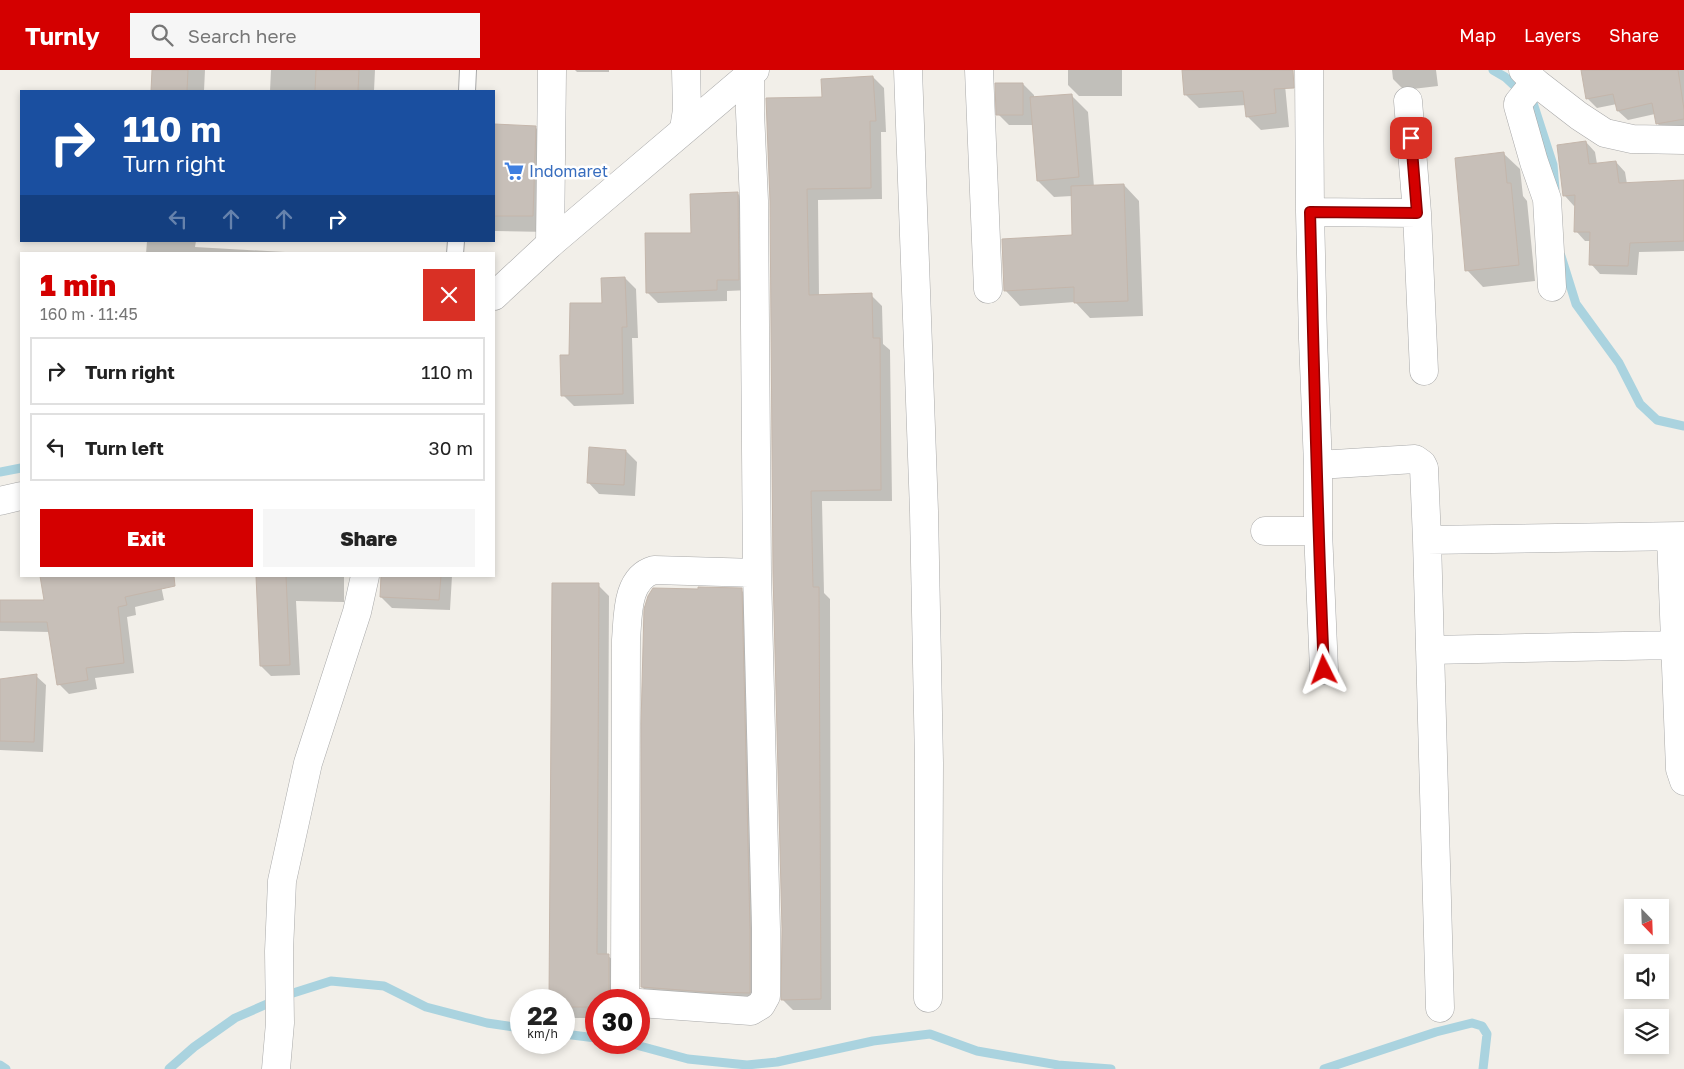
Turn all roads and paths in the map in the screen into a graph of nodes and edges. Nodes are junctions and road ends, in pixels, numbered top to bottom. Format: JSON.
{"nodes":[{"id":1,"x":468,"y":70,"type":"edge"},
{"id":2,"x":552,"y":70,"type":"edge"},
{"id":3,"x":686,"y":70,"type":"edge"},
{"id":4,"x":908,"y":70,"type":"edge"},
{"id":5,"x":979,"y":70,"type":"edge"},
{"id":6,"x":1309,"y":70,"type":"edge"},
{"id":7,"x":753,"y":72,"type":"edge"},
{"id":8,"x":1526,"y":86,"type":"edge"},
{"id":9,"x":467,"y":90,"type":"edge"},
{"id":10,"x":1408,"y":101,"type":"dead end"},
{"id":11,"x":684,"y":129,"type":"junction"},
{"id":12,"x":1684,"y":140,"type":"edge"},
{"id":13,"x":1310,"y":212,"type":"junction"},
{"id":14,"x":1417,"y":213,"type":"junction"},
{"id":15,"x":550,"y":244,"type":"junction"},
{"id":16,"x":1552,"y":286,"type":"dead end"},
{"id":17,"x":988,"y":289,"type":"dead end"},
{"id":18,"x":495,"y":295,"type":"edge"},
{"id":19,"x":1424,"y":371,"type":"dead end"},
{"id":20,"x":1318,"y":465,"type":"junction"},
{"id":21,"x":20,"y":496,"type":"edge"},
{"id":22,"x":0,"y":501,"type":"edge"},
{"id":23,"x":1265,"y":531,"type":"dead end"},
{"id":24,"x":1318,"y":531,"type":"junction"},
{"id":25,"x":1678,"y":537,"type":"edge"},
{"id":26,"x":1427,"y":540,"type":"junction"},
{"id":27,"x":757,"y":573,"type":"junction"},
{"id":28,"x":365,"y":577,"type":"edge"},
{"id":29,"x":1674,"y":645,"type":"junction"},
{"id":30,"x":1430,"y":650,"type":"junction"},
{"id":31,"x":1324,"y":670,"type":"dead end"},
{"id":32,"x":1684,"y":781,"type":"edge"},
{"id":33,"x":625,"y":989,"type":"edge"},
{"id":34,"x":928,"y":998,"type":"dead end"},
{"id":35,"x":650,"y":1004,"type":"edge"},
{"id":36,"x":1440,"y":1008,"type":"dead end"},
{"id":37,"x":276,"y":1069,"type":"edge"}],
"edges":[{"from":1,"to":9,"type":"lane"},
{"from":2,"to":15,"type":"street"},
{"from":3,"to":11,"type":"street"},
{"from":4,"to":34,"type":"street"},
{"from":5,"to":17,"type":"street"},
{"from":6,"to":13,"type":"street"},
{"from":7,"to":11,"type":"street"},
{"from":7,"to":27,"type":"street"},
{"from":8,"to":12,"type":"street"},
{"from":8,"to":16,"type":"street"},
{"from":10,"to":14,"type":"street"},
{"from":11,"to":15,"type":"street"},
{"from":13,"to":14,"type":"street"},
{"from":13,"to":20,"type":"street"},
{"from":14,"to":19,"type":"street"},
{"from":15,"to":18,"type":"street"},
{"from":20,"to":24,"type":"street"},
{"from":20,"to":26,"type":"street"},
{"from":21,"to":22,"type":"street"},
{"from":23,"to":24,"type":"street"},
{"from":24,"to":31,"type":"street"},
{"from":25,"to":26,"type":"street"},
{"from":25,"to":29,"type":"street"},
{"from":26,"to":30,"type":"street"},
{"from":27,"to":33,"type":"street"},
{"from":27,"to":35,"type":"street"},
{"from":28,"to":37,"type":"street"},
{"from":29,"to":30,"type":"street"},
{"from":29,"to":32,"type":"street"},
{"from":30,"to":36,"type":"street"}]}
